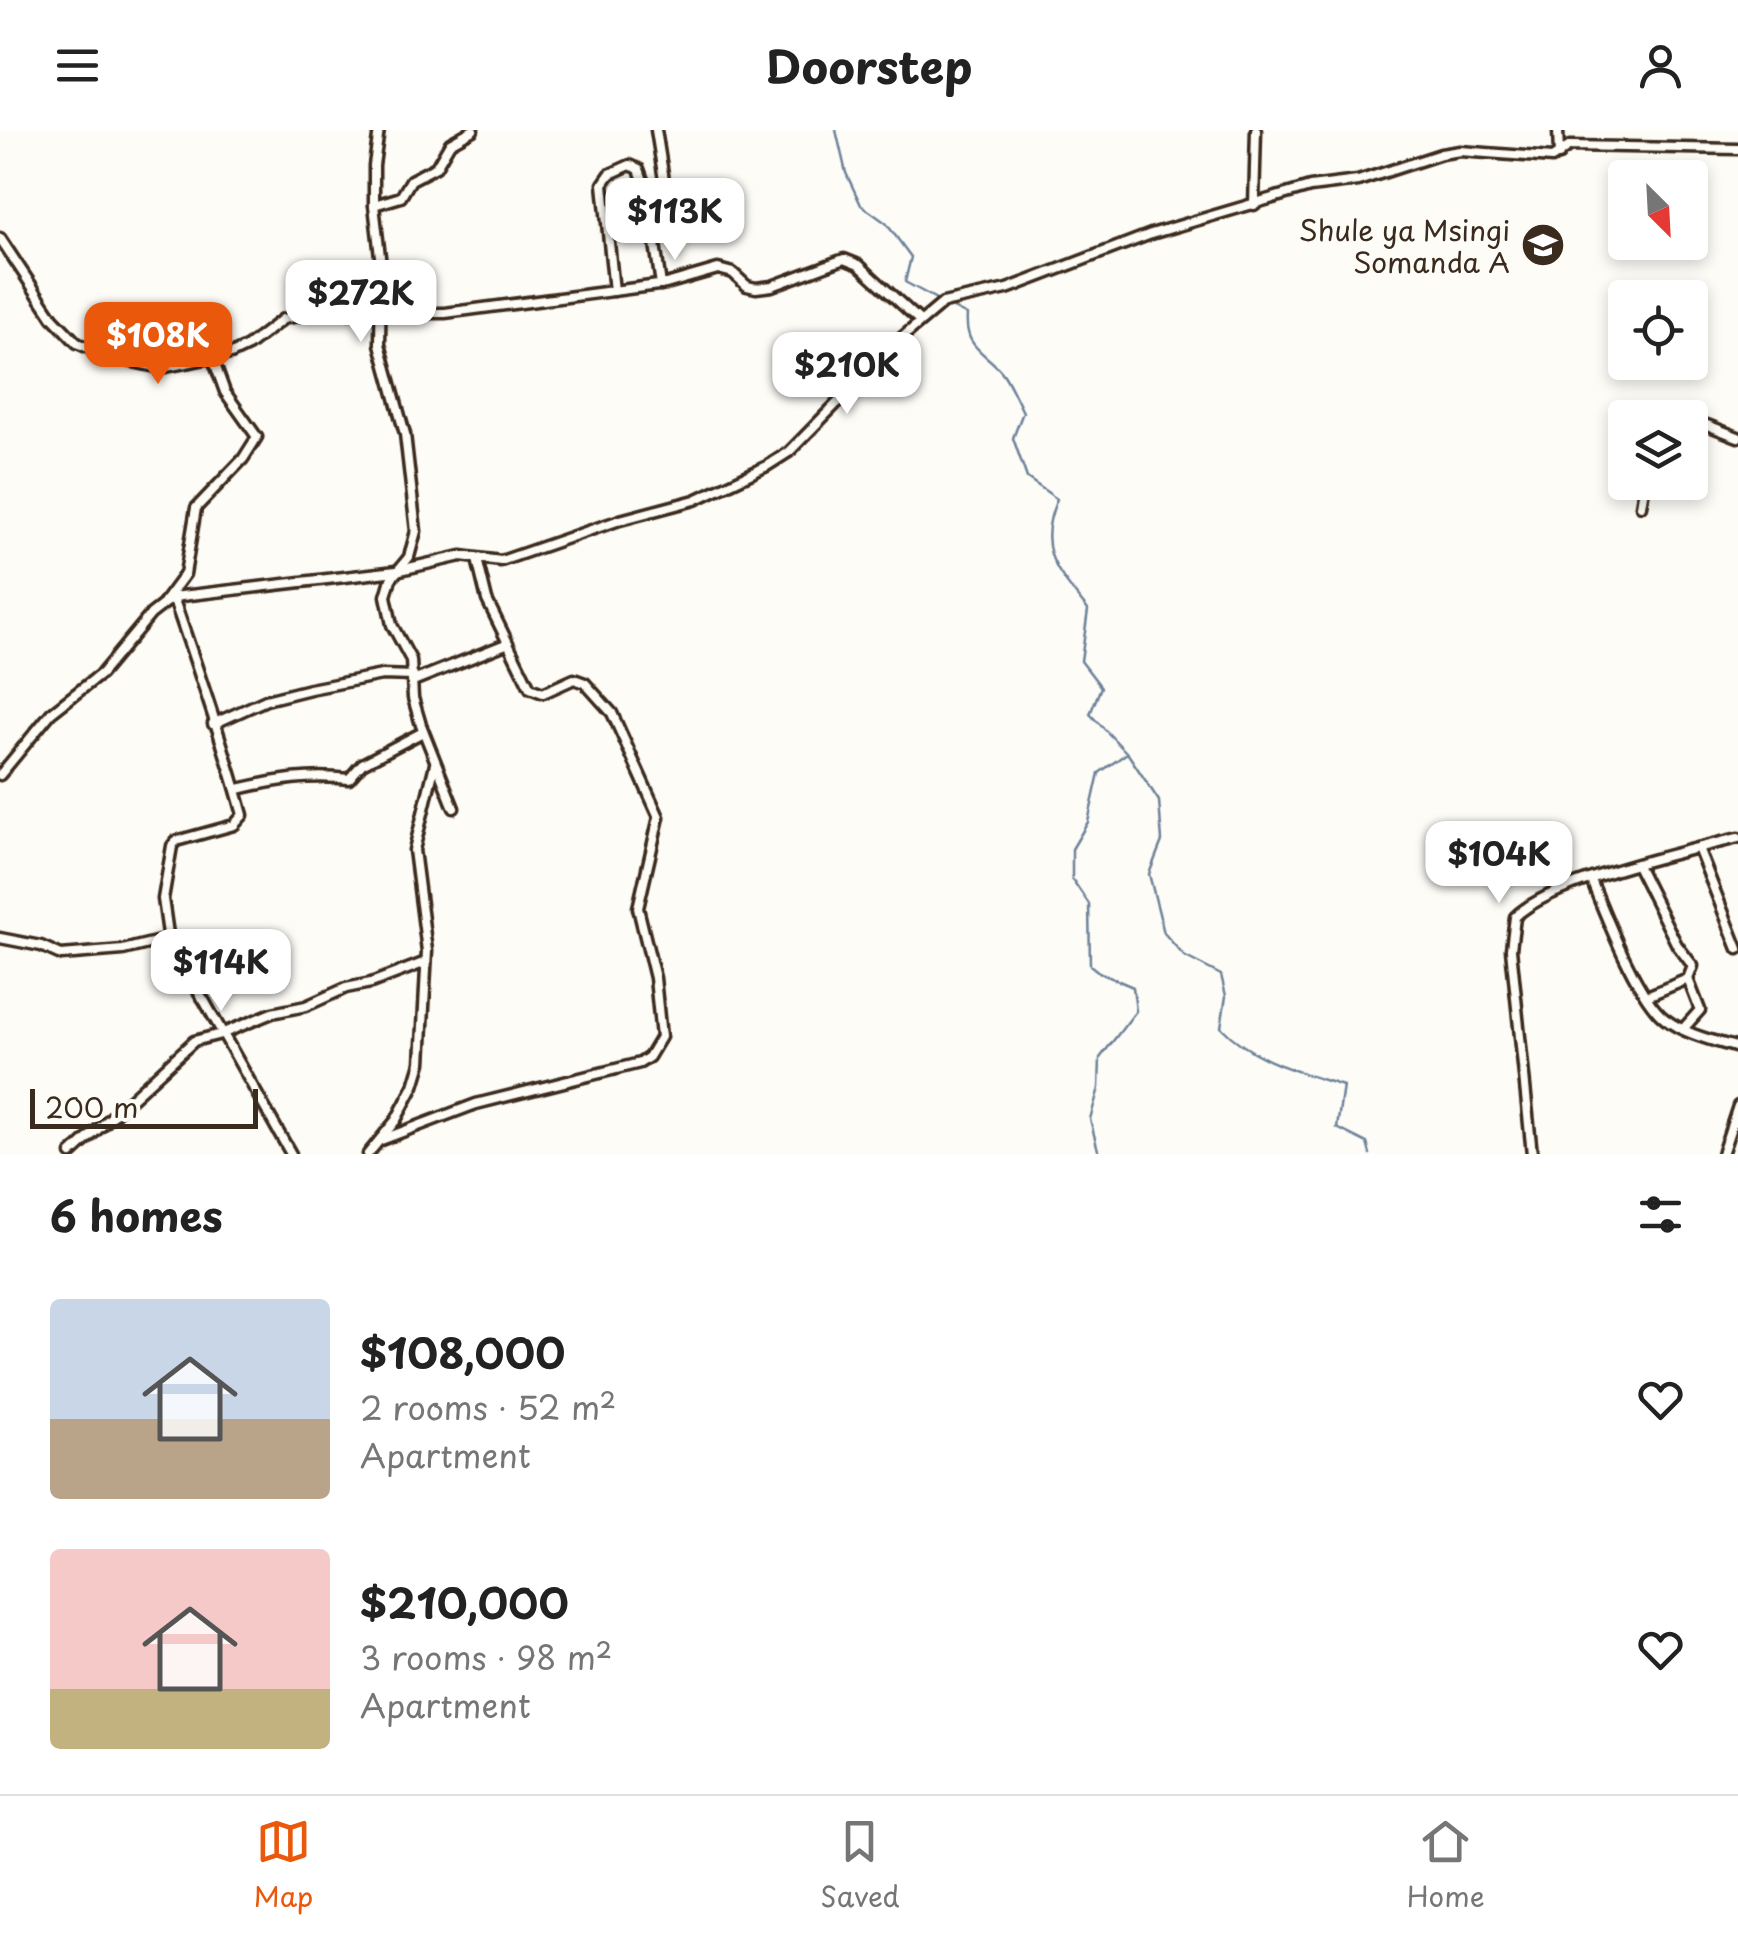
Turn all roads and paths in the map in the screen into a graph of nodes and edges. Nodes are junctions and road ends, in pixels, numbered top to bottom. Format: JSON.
{"nodes":[{"id":1,"x":379,"y":130,"type":"edge"},
{"id":2,"x":473,"y":130,"type":"edge"},
{"id":3,"x":656,"y":130,"type":"edge"},
{"id":4,"x":1256,"y":130,"type":"edge"},
{"id":5,"x":1558,"y":130,"type":"edge"},
{"id":6,"x":1738,"y":149,"type":"edge"},
{"id":7,"x":1558,"y":155,"type":"junction"},
{"id":8,"x":648,"y":194,"type":"junction"},
{"id":9,"x":374,"y":205,"type":"junction"},
{"id":10,"x":1254,"y":205,"type":"junction"},
{"id":11,"x":0,"y":238,"type":"edge"},
{"id":12,"x":661,"y":285,"type":"junction"},
{"id":13,"x":614,"y":291,"type":"junction"},
{"id":14,"x":380,"y":313,"type":"junction"},
{"id":15,"x":920,"y":321,"type":"junction"},
{"id":16,"x":213,"y":359,"type":"junction"},
{"id":17,"x":1708,"y":425,"type":"edge"},
{"id":18,"x":1738,"y":437,"type":"edge"},
{"id":19,"x":1642,"y":500,"type":"edge"},
{"id":20,"x":1641,"y":506,"type":"dead end"},
{"id":21,"x":477,"y":559,"type":"junction"},
{"id":22,"x":396,"y":572,"type":"junction"},
{"id":23,"x":173,"y":597,"type":"junction"},
{"id":24,"x":162,"y":604,"type":"junction"},
{"id":25,"x":506,"y":644,"type":"junction"},
{"id":26,"x":413,"y":678,"type":"junction"},
{"id":27,"x":213,"y":724,"type":"junction"},
{"id":28,"x":423,"y":732,"type":"junction"},
{"id":29,"x":436,"y":764,"type":"junction"},
{"id":30,"x":0,"y":775,"type":"edge"},
{"id":31,"x":238,"y":788,"type":"junction"},
{"id":32,"x":454,"y":808,"type":"dead end"},
{"id":33,"x":1738,"y":838,"type":"edge"},
{"id":34,"x":1698,"y":848,"type":"junction"},
{"id":35,"x":1638,"y":865,"type":"junction"},
{"id":36,"x":1591,"y":880,"type":"junction"},
{"id":37,"x":0,"y":938,"type":"edge"},
{"id":38,"x":168,"y":939,"type":"junction"},
{"id":39,"x":1738,"y":949,"type":"edge"},
{"id":40,"x":426,"y":962,"type":"junction"},
{"id":41,"x":1688,"y":979,"type":"junction"},
{"id":42,"x":1647,"y":996,"type":"junction"},
{"id":43,"x":1683,"y":1029,"type":"junction"},
{"id":44,"x":221,"y":1034,"type":"junction"},
{"id":45,"x":1738,"y":1048,"type":"edge"},
{"id":46,"x":1738,"y":1106,"type":"edge"},
{"id":47,"x":381,"y":1140,"type":"junction"},
{"id":48,"x":71,"y":1154,"type":"edge"},
{"id":49,"x":291,"y":1154,"type":"edge"},
{"id":50,"x":368,"y":1154,"type":"edge"},
{"id":51,"x":1532,"y":1154,"type":"edge"},
{"id":52,"x":1722,"y":1154,"type":"edge"}],
"edges":[{"from":1,"to":9,"type":"street"},
{"from":2,"to":9,"type":"street"},
{"from":3,"to":8,"type":"street"},
{"from":4,"to":10,"type":"street"},
{"from":5,"to":7,"type":"street"},
{"from":6,"to":7,"type":"street"},
{"from":7,"to":10,"type":"street"},
{"from":8,"to":12,"type":"street"},
{"from":8,"to":13,"type":"street"},
{"from":9,"to":14,"type":"street"},
{"from":10,"to":15,"type":"street"},
{"from":11,"to":16,"type":"street"},
{"from":12,"to":13,"type":"street"},
{"from":12,"to":15,"type":"street"},
{"from":13,"to":14,"type":"street"},
{"from":14,"to":16,"type":"street"},
{"from":14,"to":22,"type":"street"},
{"from":15,"to":21,"type":"street"},
{"from":16,"to":24,"type":"street"},
{"from":17,"to":18,"type":"street"},
{"from":19,"to":20,"type":"street"},
{"from":21,"to":22,"type":"street"},
{"from":21,"to":25,"type":"street"},
{"from":22,"to":23,"type":"street"},
{"from":22,"to":26,"type":"street"},
{"from":23,"to":24,"type":"street"},
{"from":23,"to":27,"type":"street"},
{"from":24,"to":30,"type":"street"},
{"from":25,"to":26,"type":"street"},
{"from":25,"to":47,"type":"street"},
{"from":26,"to":27,"type":"street"},
{"from":26,"to":28,"type":"street"},
{"from":27,"to":31,"type":"street"},
{"from":28,"to":29,"type":"street"},
{"from":28,"to":31,"type":"street"},
{"from":29,"to":32,"type":"street"},
{"from":29,"to":40,"type":"street"},
{"from":31,"to":38,"type":"street"},
{"from":33,"to":34,"type":"street"},
{"from":34,"to":35,"type":"street"},
{"from":34,"to":39,"type":"street"},
{"from":35,"to":36,"type":"street"},
{"from":35,"to":41,"type":"street"},
{"from":36,"to":42,"type":"street"},
{"from":36,"to":51,"type":"street"},
{"from":37,"to":38,"type":"street"},
{"from":38,"to":44,"type":"street"},
{"from":40,"to":44,"type":"street"},
{"from":40,"to":47,"type":"street"},
{"from":41,"to":42,"type":"street"},
{"from":41,"to":43,"type":"street"},
{"from":42,"to":43,"type":"street"},
{"from":43,"to":45,"type":"street"},
{"from":44,"to":48,"type":"street"},
{"from":44,"to":49,"type":"street"},
{"from":46,"to":52,"type":"street"},
{"from":47,"to":50,"type":"street"}]}
